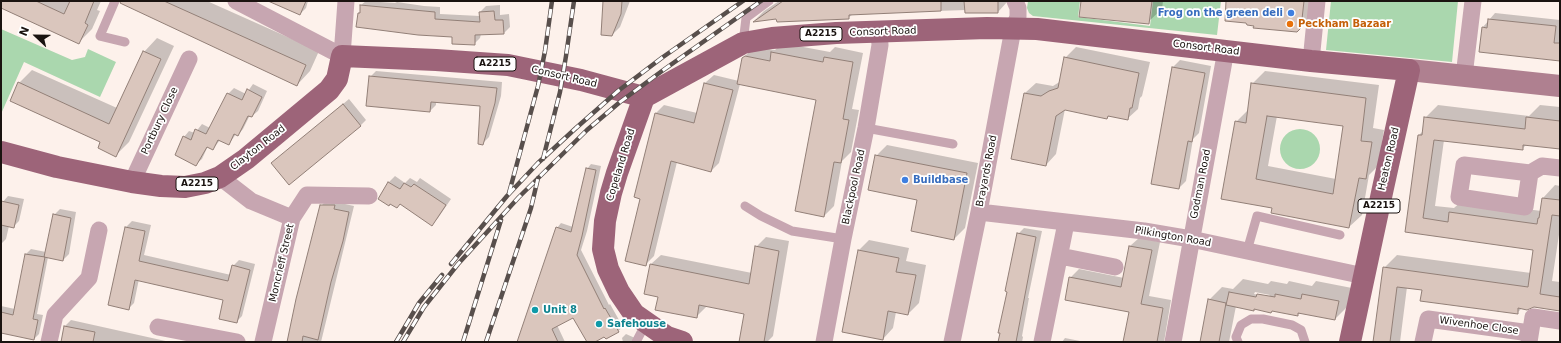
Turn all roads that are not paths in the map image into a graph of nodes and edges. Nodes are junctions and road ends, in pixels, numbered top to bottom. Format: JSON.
{"nodes":[{"id":1,"x":115,"y":1,"type":"edge"},
{"id":2,"x":236,"y":1,"type":"edge"},
{"id":3,"x":346,"y":1,"type":"edge"},
{"id":4,"x":769,"y":1,"type":"edge"},
{"id":5,"x":1015,"y":1,"type":"edge"},
{"id":6,"x":1317,"y":1,"type":"edge"},
{"id":7,"x":1473,"y":1,"type":"edge"},
{"id":8,"x":1013,"y":29,"type":"junction"},
{"id":9,"x":879,"y":32,"type":"junction"},
{"id":10,"x":125,"y":42,"type":"dead end"},
{"id":11,"x":743,"y":43,"type":"junction"},
{"id":12,"x":1226,"y":50,"type":"junction"},
{"id":13,"x":342,"y":56,"type":"junction"},
{"id":14,"x":189,"y":59,"type":"dead end"},
{"id":15,"x":1311,"y":61,"type":"junction"},
{"id":16,"x":1410,"y":70,"type":"junction"},
{"id":17,"x":1464,"y":76,"type":"junction"},
{"id":18,"x":1560,"y":86,"type":"edge"},
{"id":19,"x":644,"y":97,"type":"junction"},
{"id":20,"x":866,"y":128,"type":"junction"},
{"id":21,"x":953,"y":144,"type":"dead end"},
{"id":22,"x":1,"y":152,"type":"edge"},
{"id":23,"x":1560,"y":168,"type":"edge"},
{"id":24,"x":1530,"y":172,"type":"dead end"},
{"id":25,"x":220,"y":177,"type":"junction"},
{"id":26,"x":132,"y":182,"type":"junction"},
{"id":27,"x":369,"y":196,"type":"dead end"},
{"id":28,"x":745,"y":206,"type":"dead end"},
{"id":29,"x":979,"y":212,"type":"junction"},
{"id":30,"x":292,"y":218,"type":"junction"},
{"id":31,"x":1066,"y":223,"type":"junction"},
{"id":32,"x":99,"y":230,"type":"dead end"},
{"id":33,"x":1340,"y":235,"type":"dead end"},
{"id":34,"x":843,"y":239,"type":"junction"},
{"id":35,"x":1191,"y":239,"type":"junction"},
{"id":36,"x":1246,"y":251,"type":"junction"},
{"id":37,"x":1060,"y":256,"type":"junction"},
{"id":38,"x":1115,"y":267,"type":"dead end"},
{"id":39,"x":1364,"y":276,"type":"junction"},
{"id":40,"x":1560,"y":321,"type":"edge"},
{"id":41,"x":158,"y":327,"type":"dead end"},
{"id":42,"x":641,"y":333,"type":"edge"},
{"id":43,"x":1530,"y":337,"type":"edge"},
{"id":44,"x":1307,"y":341,"type":"edge"},
{"id":45,"x":49,"y":342,"type":"edge"},
{"id":46,"x":237,"y":342,"type":"edge"},
{"id":47,"x":263,"y":342,"type":"edge"},
{"id":48,"x":682,"y":342,"type":"edge"},
{"id":49,"x":824,"y":342,"type":"edge"},
{"id":50,"x":952,"y":342,"type":"edge"},
{"id":51,"x":1042,"y":342,"type":"edge"},
{"id":52,"x":1173,"y":342,"type":"edge"},
{"id":53,"x":1238,"y":342,"type":"edge"},
{"id":54,"x":1350,"y":342,"type":"edge"},
{"id":55,"x":1423,"y":342,"type":"edge"}],
"edges":[{"from":1,"to":10,"type":"lane"},
{"from":2,"to":13,"type":"street","name":"Consort Road"},
{"from":3,"to":13,"type":"street"},
{"from":4,"to":11,"type":"lane"},
{"from":5,"to":8,"type":"street","name":"Brayards Road"},
{"from":6,"to":15,"type":"street"},
{"from":7,"to":17,"type":"street"},
{"from":8,"to":9,"type":"main road","name":"Consort Road","number":"A2215"},
{"from":8,"to":12,"type":"main road","name":"Consort Road","number":"A2215"},
{"from":8,"to":29,"type":"street","name":"Brayards Road"},
{"from":9,"to":11,"type":"main road","name":"Consort Road","number":"A2215"},
{"from":9,"to":20,"type":"street","name":"Blackpool Road"},
{"from":11,"to":19,"type":"main road","name":"Consort Road","number":"A2215"},
{"from":12,"to":15,"type":"main road","name":"Consort Road","number":"A2215"},
{"from":12,"to":35,"type":"street","name":"Godman Road"},
{"from":13,"to":19,"type":"main road","name":"Consort Road","number":"A2215"},
{"from":13,"to":25,"type":"main road","name":"Clayton Road","number":"A2215"},
{"from":14,"to":26,"type":"street","name":"Portbury Close"},
{"from":15,"to":16,"type":"main road","name":"Consort Road","number":"A2215"},
{"from":16,"to":17,"type":"street","name":"Consort Road"},
{"from":16,"to":39,"type":"main road","name":"Heaton Road","number":"A2215"},
{"from":17,"to":18,"type":"street","name":"Consort Road"},
{"from":19,"to":42,"type":"main road","name":"Copeland Road"},
{"from":20,"to":21,"type":"lane"},
{"from":20,"to":34,"type":"street","name":"Blackpool Road"},
{"from":22,"to":26,"type":"main road","name":"Clayton Road","number":"A2215"},
{"from":23,"to":24,"type":"street"},
{"from":25,"to":26,"type":"main road","name":"Clayton Road","number":"A2215"},
{"from":25,"to":30,"type":"street","name":"Moncrieff Street"},
{"from":27,"to":30,"type":"street"},
{"from":28,"to":34,"type":"lane"},
{"from":29,"to":31,"type":"street","name":"Pilkington Road"},
{"from":29,"to":50,"type":"street","name":"Brayards Road"},
{"from":30,"to":47,"type":"street","name":"Moncrieff Street"},
{"from":31,"to":35,"type":"street","name":"Pilkington Road"},
{"from":31,"to":37,"type":"street"},
{"from":32,"to":45,"type":"street"},
{"from":33,"to":36,"type":"lane"},
{"from":34,"to":49,"type":"street","name":"Blackpool Road"},
{"from":35,"to":36,"type":"street","name":"Pilkington Road"},
{"from":35,"to":52,"type":"street","name":"Godman Road"},
{"from":36,"to":39,"type":"street","name":"Pilkington Road"},
{"from":37,"to":38,"type":"street"},
{"from":37,"to":51,"type":"street"},
{"from":39,"to":54,"type":"main road","name":"Heaton Road","number":"A2215"},
{"from":40,"to":43,"type":"street","name":"Wivenhoe Close"},
{"from":41,"to":46,"type":"street"},
{"from":42,"to":48,"type":"main road","name":"Copeland Road"},
{"from":43,"to":55,"type":"street","name":"Wivenhoe Close"},
{"from":44,"to":53,"type":"lane"}]}
